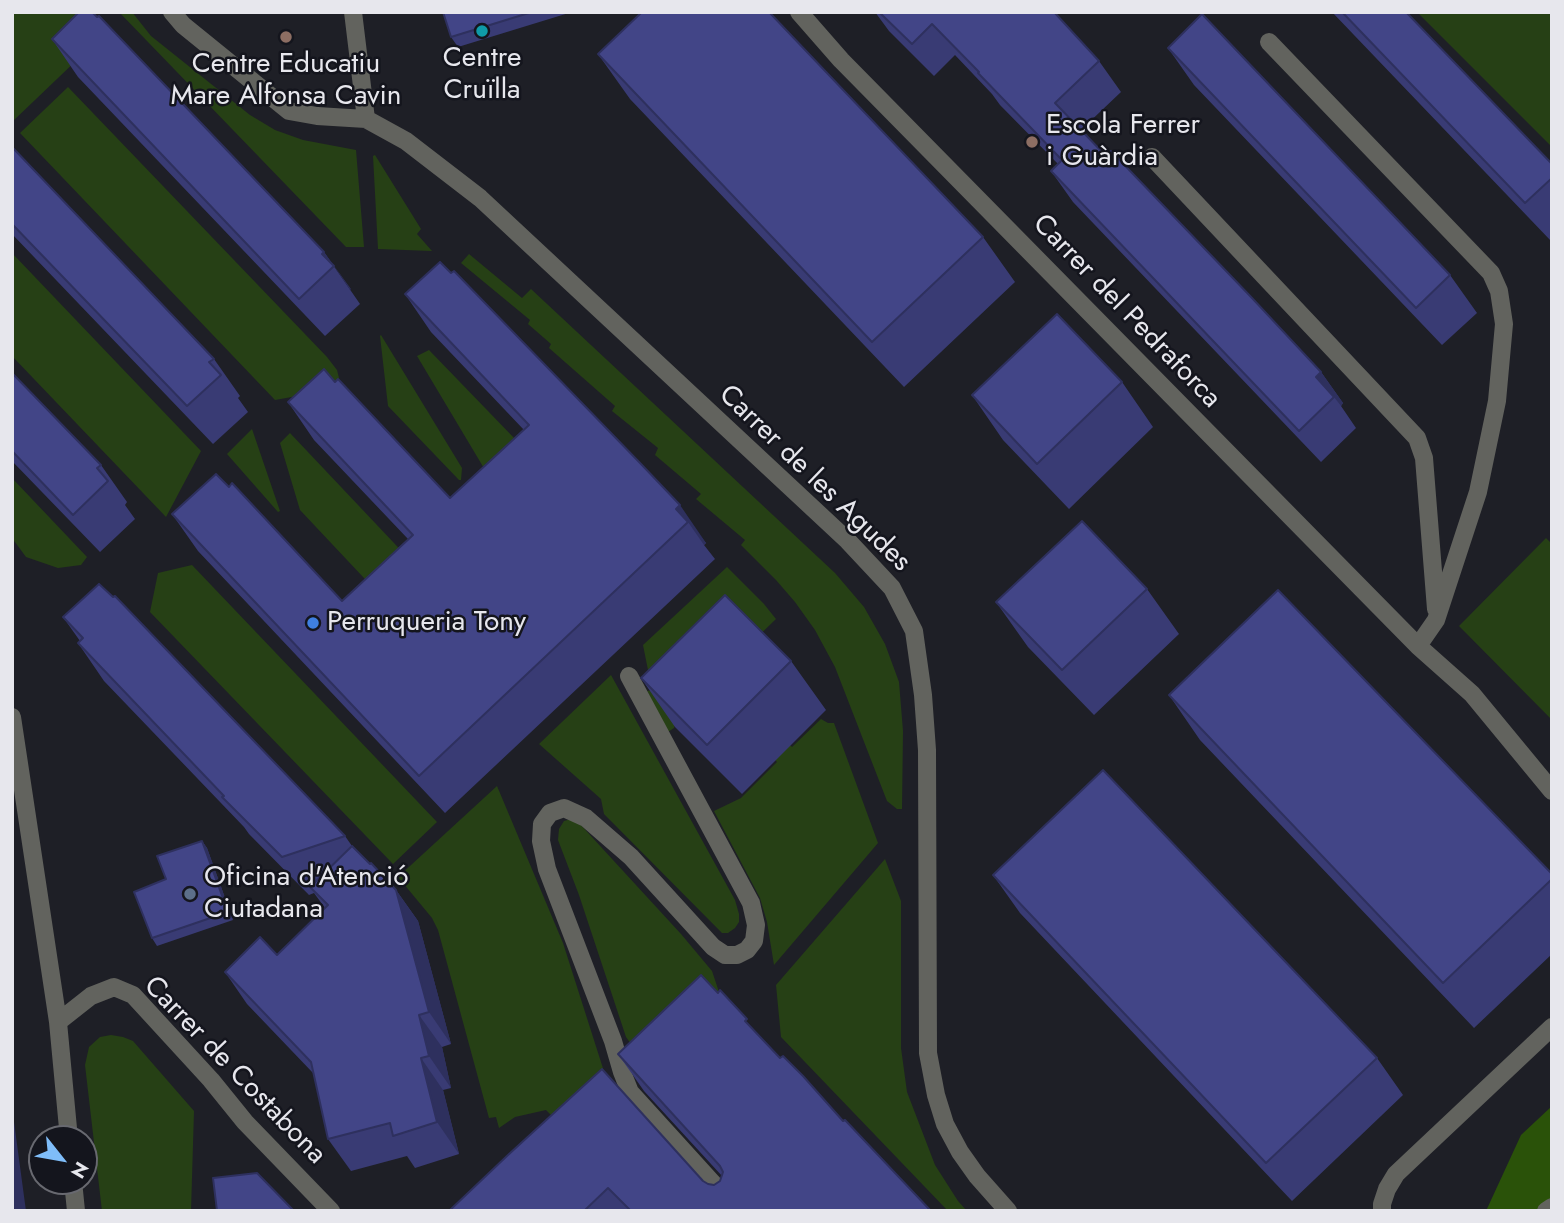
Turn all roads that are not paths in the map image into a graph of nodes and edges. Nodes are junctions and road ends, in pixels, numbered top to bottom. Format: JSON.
{"nodes":[{"id":1,"x":172,"y":12,"type":"edge"},
{"id":2,"x":353,"y":12,"type":"edge"},
{"id":3,"x":799,"y":12,"type":"edge"},
{"id":4,"x":1269,"y":42,"type":"dead end"},
{"id":5,"x":366,"y":119,"type":"junction"},
{"id":6,"x":1152,"y":157,"type":"dead end"},
{"id":7,"x":1436,"y":620,"type":"junction"},
{"id":8,"x":1418,"y":646,"type":"junction"},
{"id":9,"x":629,"y":676,"type":"dead end"},
{"id":10,"x":12,"y":717,"type":"edge"},
{"id":11,"x":1552,"y":791,"type":"edge"},
{"id":12,"x":58,"y":1022,"type":"junction"},
{"id":13,"x":1552,"y":1027,"type":"edge"},
{"id":14,"x":68,"y":1125,"type":"edge"},
{"id":15,"x":1552,"y":1207,"type":"edge"},
{"id":16,"x":331,"y":1211,"type":"edge"},
{"id":17,"x":738,"y":1211,"type":"edge"},
{"id":18,"x":1008,"y":1211,"type":"edge"},
{"id":19,"x":1382,"y":1211,"type":"edge"},
{"id":20,"x":1546,"y":1211,"type":"edge"}],
"edges":[{"from":1,"to":5,"type":"street"},
{"from":2,"to":5,"type":"street"},
{"from":3,"to":8,"type":"street","name":"Carrer del Pedraforca"},
{"from":4,"to":7,"type":"street"},
{"from":5,"to":18,"type":"street","name":"Carrer de les Agudes"},
{"from":6,"to":7,"type":"street"},
{"from":7,"to":8,"type":"street"},
{"from":8,"to":11,"type":"street","name":"Carrer del Pedraforca"},
{"from":9,"to":17,"type":"street"},
{"from":10,"to":12,"type":"street"},
{"from":12,"to":14,"type":"street"},
{"from":12,"to":16,"type":"street","name":"Carrer de Costabona"},
{"from":13,"to":19,"type":"street"},
{"from":15,"to":20,"type":"street"}]}
